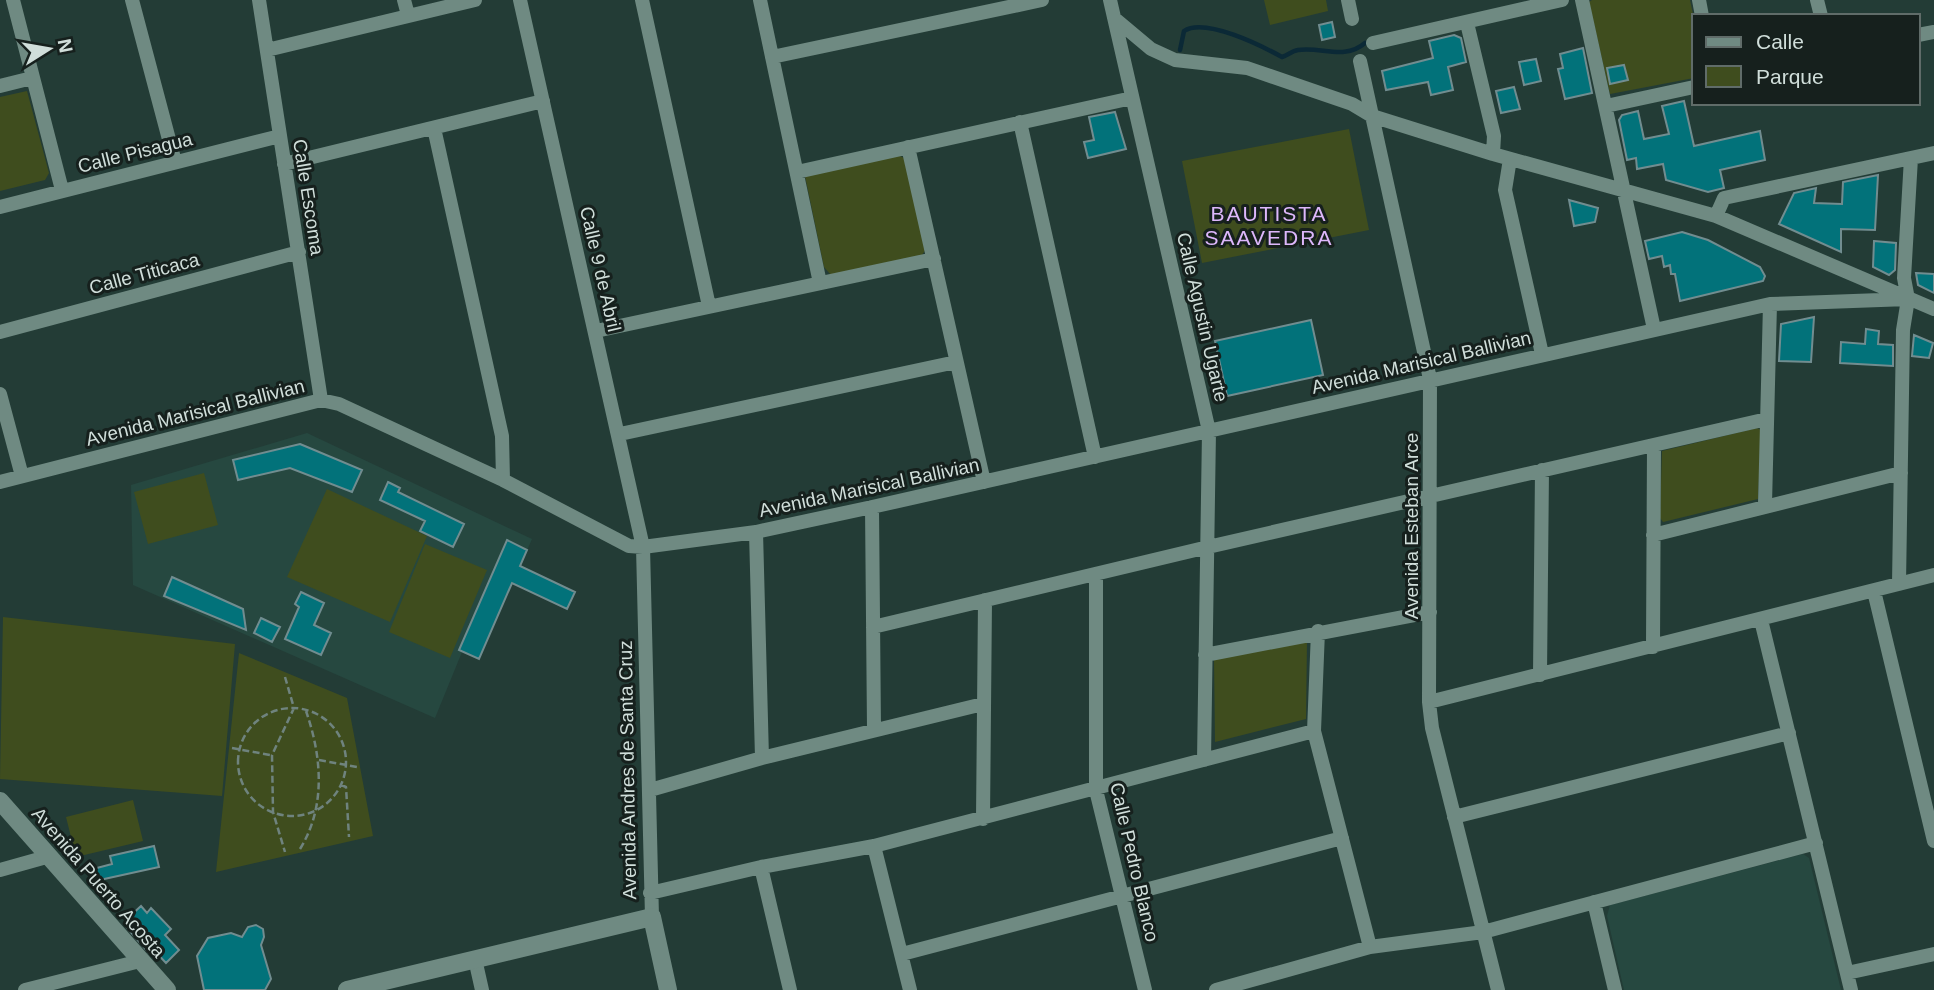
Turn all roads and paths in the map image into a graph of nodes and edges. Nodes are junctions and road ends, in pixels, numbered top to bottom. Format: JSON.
{"nodes":[{"id":1,"x":13,"y":0,"type":"edge"},
{"id":2,"x":132,"y":0,"type":"edge"},
{"id":3,"x":259,"y":0,"type":"edge"},
{"id":4,"x":404,"y":0,"type":"edge"},
{"id":5,"x":475,"y":0,"type":"edge"},
{"id":6,"x":520,"y":0,"type":"edge"},
{"id":7,"x":642,"y":0,"type":"edge"},
{"id":8,"x":760,"y":0,"type":"edge"},
{"id":9,"x":1042,"y":0,"type":"edge"},
{"id":10,"x":1110,"y":0,"type":"edge"},
{"id":11,"x":1348,"y":0,"type":"edge"},
{"id":12,"x":1562,"y":0,"type":"edge"},
{"id":13,"x":1582,"y":0,"type":"edge"},
{"id":14,"x":408,"y":15,"type":"junction"},
{"id":15,"x":1114,"y":18,"type":"junction"},
{"id":16,"x":1352,"y":19,"type":"dead end"},
{"id":17,"x":1467,"y":23,"type":"junction"},
{"id":18,"x":1373,"y":43,"type":"dead end"},
{"id":19,"x":267,"y":50,"type":"junction"},
{"id":20,"x":772,"y":57,"type":"junction"},
{"id":21,"x":1360,"y":61,"type":"dead end"},
{"id":22,"x":32,"y":78,"type":"junction"},
{"id":23,"x":0,"y":86,"type":"edge"},
{"id":24,"x":1692,"y":87,"type":"edge"},
{"id":25,"x":1132,"y":98,"type":"junction"},
{"id":26,"x":543,"y":101,"type":"junction"},
{"id":27,"x":1606,"y":106,"type":"junction"},
{"id":28,"x":1372,"y":116,"type":"junction"},
{"id":29,"x":1020,"y":122,"type":"junction"},
{"id":30,"x":434,"y":128,"type":"junction"},
{"id":31,"x":280,"y":136,"type":"junction"},
{"id":32,"x":908,"y":147,"type":"junction"},
{"id":33,"x":1934,"y":153,"type":"edge"},
{"id":34,"x":1493,"y":154,"type":"junction"},
{"id":35,"x":1911,"y":158,"type":"junction"},
{"id":36,"x":1510,"y":159,"type":"junction"},
{"id":37,"x":175,"y":162,"type":"junction"},
{"id":38,"x":284,"y":163,"type":"junction"},
{"id":39,"x":797,"y":172,"type":"junction"},
{"id":40,"x":62,"y":190,"type":"junction"},
{"id":41,"x":1622,"y":190,"type":"junction"},
{"id":42,"x":0,"y":207,"type":"edge"},
{"id":43,"x":1716,"y":216,"type":"junction"},
{"id":44,"x":299,"y":252,"type":"junction"},
{"id":45,"x":934,"y":259,"type":"junction"},
{"id":46,"x":820,"y":283,"type":"junction"},
{"id":47,"x":1908,"y":299,"type":"junction"},
{"id":48,"x":1770,"y":304,"type":"junction"},
{"id":49,"x":709,"y":306,"type":"junction"},
{"id":50,"x":1934,"y":309,"type":"edge"},
{"id":51,"x":1654,"y":329,"type":"junction"},
{"id":52,"x":596,"y":331,"type":"junction"},
{"id":53,"x":0,"y":332,"type":"edge"},
{"id":54,"x":1542,"y":354,"type":"junction"},
{"id":55,"x":956,"y":362,"type":"junction"},
{"id":56,"x":1430,"y":379,"type":"junction"},
{"id":57,"x":0,"y":394,"type":"edge"},
{"id":58,"x":321,"y":400,"type":"junction"},
{"id":59,"x":1767,"y":419,"type":"junction"},
{"id":60,"x":1209,"y":431,"type":"junction"},
{"id":61,"x":620,"y":434,"type":"junction"},
{"id":62,"x":1654,"y":446,"type":"junction"},
{"id":63,"x":1095,"y":457,"type":"junction"},
{"id":64,"x":1542,"y":470,"type":"junction"},
{"id":65,"x":1901,"y":472,"type":"junction"},
{"id":66,"x":22,"y":477,"type":"junction"},
{"id":67,"x":503,"y":480,"type":"junction"},
{"id":68,"x":0,"y":482,"type":"edge"},
{"id":69,"x":984,"y":482,"type":"junction"},
{"id":70,"x":1431,"y":495,"type":"junction"},
{"id":71,"x":1765,"y":504,"type":"junction"},
{"id":72,"x":872,"y":507,"type":"junction"},
{"id":73,"x":757,"y":531,"type":"junction"},
{"id":74,"x":1653,"y":534,"type":"junction"},
{"id":75,"x":643,"y":547,"type":"junction"},
{"id":76,"x":1208,"y":547,"type":"junction"},
{"id":77,"x":1097,"y":574,"type":"junction"},
{"id":78,"x":1934,"y":575,"type":"edge"},
{"id":79,"x":1899,"y":584,"type":"junction"},
{"id":80,"x":1874,"y":591,"type":"junction"},
{"id":81,"x":985,"y":600,"type":"junction"},
{"id":82,"x":1430,"y":612,"type":"junction"},
{"id":83,"x":1760,"y":620,"type":"junction"},
{"id":84,"x":873,"y":627,"type":"junction"},
{"id":85,"x":1318,"y":631,"type":"junction"},
{"id":86,"x":1653,"y":647,"type":"junction"},
{"id":87,"x":1205,"y":655,"type":"junction"},
{"id":88,"x":1540,"y":675,"type":"junction"},
{"id":89,"x":285,"y":677,"type":"dead end"},
{"id":90,"x":1429,"y":702,"type":"junction"},
{"id":91,"x":983,"y":704,"type":"junction"},
{"id":92,"x":294,"y":708,"type":"junction"},
{"id":93,"x":305,"y":710,"type":"junction"},
{"id":94,"x":874,"y":729,"type":"junction"},
{"id":95,"x":1314,"y":731,"type":"junction"},
{"id":96,"x":1789,"y":733,"type":"junction"},
{"id":97,"x":232,"y":748,"type":"dead end"},
{"id":98,"x":240,"y":751,"type":"junction"},
{"id":99,"x":272,"y":755,"type":"junction"},
{"id":100,"x":762,"y":758,"type":"junction"},
{"id":101,"x":318,"y":760,"type":"junction"},
{"id":102,"x":1204,"y":760,"type":"junction"},
{"id":103,"x":346,"y":764,"type":"junction"},
{"id":104,"x":357,"y":767,"type":"dead end"},
{"id":105,"x":341,"y":785,"type":"junction"},
{"id":106,"x":650,"y":790,"type":"junction"},
{"id":107,"x":1096,"y":790,"type":"junction"},
{"id":108,"x":0,"y":801,"type":"edge"},
{"id":109,"x":317,"y":811,"type":"junction"},
{"id":110,"x":273,"y":812,"type":"junction"},
{"id":111,"x":1454,"y":817,"type":"junction"},
{"id":112,"x":983,"y":819,"type":"junction"},
{"id":113,"x":349,"y":837,"type":"dead end"},
{"id":114,"x":1342,"y":838,"type":"junction"},
{"id":115,"x":1934,"y":841,"type":"edge"},
{"id":116,"x":1816,"y":842,"type":"junction"},
{"id":117,"x":874,"y":846,"type":"junction"},
{"id":118,"x":300,"y":849,"type":"dead end"},
{"id":119,"x":285,"y":852,"type":"dead end"},
{"id":120,"x":50,"y":856,"type":"junction"},
{"id":121,"x":761,"y":867,"type":"junction"},
{"id":122,"x":0,"y":870,"type":"edge"},
{"id":123,"x":650,"y":893,"type":"junction"},
{"id":124,"x":1121,"y":895,"type":"junction"},
{"id":125,"x":1594,"y":902,"type":"junction"},
{"id":126,"x":652,"y":917,"type":"junction"},
{"id":127,"x":1483,"y":932,"type":"junction"},
{"id":128,"x":1370,"y":947,"type":"junction"},
{"id":129,"x":902,"y":954,"type":"junction"},
{"id":130,"x":1934,"y":954,"type":"edge"},
{"id":131,"x":475,"y":959,"type":"junction"},
{"id":132,"x":141,"y":961,"type":"junction"},
{"id":133,"x":1847,"y":973,"type":"junction"},
{"id":134,"x":1260,"y":985,"type":"edge"},
{"id":135,"x":25,"y":990,"type":"edge"},
{"id":136,"x":167,"y":990,"type":"edge"},
{"id":137,"x":347,"y":990,"type":"edge"},
{"id":138,"x":482,"y":990,"type":"edge"},
{"id":139,"x":668,"y":990,"type":"edge"},
{"id":140,"x":790,"y":990,"type":"edge"},
{"id":141,"x":910,"y":990,"type":"edge"},
{"id":142,"x":1146,"y":990,"type":"edge"},
{"id":143,"x":1216,"y":990,"type":"edge"},
{"id":144,"x":1499,"y":990,"type":"edge"},
{"id":145,"x":1615,"y":990,"type":"edge"},
{"id":146,"x":1851,"y":990,"type":"edge"}],
"edges":[{"from":1,"to":22,"type":"street"},
{"from":2,"to":37,"type":"street"},
{"from":3,"to":19,"type":"street","name":"Calle Escoma"},
{"from":4,"to":14,"type":"street"},
{"from":5,"to":14,"type":"street"},
{"from":6,"to":26,"type":"street","name":"Calle 9 de Abril"},
{"from":7,"to":49,"type":"street"},
{"from":8,"to":20,"type":"street"},
{"from":9,"to":20,"type":"street"},
{"from":10,"to":15,"type":"street","name":"Calle Agustin Ugarte"},
{"from":11,"to":16,"type":"street"},
{"from":12,"to":17,"type":"street"},
{"from":13,"to":27,"type":"street"},
{"from":14,"to":19,"type":"street"},
{"from":15,"to":25,"type":"street","name":"Calle Agustin Ugarte"},
{"from":15,"to":28,"type":"street"},
{"from":17,"to":18,"type":"street"},
{"from":17,"to":34,"type":"street"},
{"from":19,"to":31,"type":"street","name":"Calle Escoma"},
{"from":20,"to":39,"type":"street"},
{"from":21,"to":28,"type":"street","name":"Avenida Esteban Arce"},
{"from":22,"to":23,"type":"street"},
{"from":22,"to":40,"type":"street"},
{"from":24,"to":27,"type":"street"},
{"from":25,"to":29,"type":"street"},
{"from":25,"to":60,"type":"street","name":"Calle Agustin Ugarte"},
{"from":26,"to":30,"type":"street"},
{"from":26,"to":52,"type":"street","name":"Calle 9 de Abril"},
{"from":27,"to":41,"type":"street"},
{"from":28,"to":34,"type":"street"},
{"from":28,"to":56,"type":"street","name":"Avenida Esteban Arce"},
{"from":29,"to":32,"type":"street"},
{"from":29,"to":63,"type":"street"},
{"from":30,"to":38,"type":"street"},
{"from":30,"to":67,"type":"street"},
{"from":31,"to":37,"type":"street","name":"Calle Pisagua"},
{"from":31,"to":38,"type":"street","name":"Calle Escoma"},
{"from":32,"to":39,"type":"street"},
{"from":32,"to":45,"type":"street"},
{"from":33,"to":35,"type":"street"},
{"from":34,"to":36,"type":"street"},
{"from":35,"to":43,"type":"street"},
{"from":35,"to":47,"type":"street"},
{"from":36,"to":41,"type":"street"},
{"from":36,"to":54,"type":"street"},
{"from":37,"to":40,"type":"street","name":"Calle Pisagua"},
{"from":38,"to":44,"type":"street","name":"Calle Escoma"},
{"from":39,"to":46,"type":"street"},
{"from":40,"to":42,"type":"street","name":"Calle Pisagua"},
{"from":41,"to":43,"type":"street"},
{"from":41,"to":51,"type":"street"},
{"from":43,"to":47,"type":"street"},
{"from":44,"to":53,"type":"street","name":"Calle Titicaca"},
{"from":44,"to":58,"type":"street","name":"Calle Escoma"},
{"from":45,"to":46,"type":"street"},
{"from":45,"to":55,"type":"street"},
{"from":46,"to":49,"type":"street"},
{"from":47,"to":48,"type":"street","name":"Avenida Marisical Ballivian"},
{"from":47,"to":50,"type":"street"},
{"from":47,"to":65,"type":"street"},
{"from":48,"to":51,"type":"street","name":"Avenida Marisical Ballivian"},
{"from":48,"to":59,"type":"street"},
{"from":49,"to":52,"type":"street"},
{"from":51,"to":54,"type":"street","name":"Avenida Marisical Ballivian"},
{"from":52,"to":61,"type":"street","name":"Calle 9 de Abril"},
{"from":54,"to":56,"type":"street","name":"Avenida Marisical Ballivian"},
{"from":55,"to":61,"type":"street"},
{"from":55,"to":69,"type":"street"},
{"from":56,"to":60,"type":"street","name":"Avenida Marisical Ballivian"},
{"from":56,"to":70,"type":"street","name":"Avenida Esteban Arce"},
{"from":57,"to":66,"type":"street"},
{"from":58,"to":66,"type":"street","name":"Avenida Marisical Ballivian"},
{"from":58,"to":67,"type":"street","name":"Avenida Marisical Ballivian"},
{"from":59,"to":62,"type":"street"},
{"from":59,"to":71,"type":"street"},
{"from":60,"to":63,"type":"street","name":"Avenida Marisical Ballivian"},
{"from":60,"to":76,"type":"street","name":"Calle Agustin Ugarte"},
{"from":61,"to":75,"type":"street","name":"Calle 9 de Abril"},
{"from":62,"to":64,"type":"street"},
{"from":62,"to":74,"type":"street"},
{"from":63,"to":69,"type":"street","name":"Avenida Marisical Ballivian"},
{"from":64,"to":70,"type":"street"},
{"from":64,"to":88,"type":"street"},
{"from":65,"to":71,"type":"street"},
{"from":65,"to":79,"type":"street"},
{"from":66,"to":68,"type":"street","name":"Avenida Marisical Ballivian"},
{"from":67,"to":75,"type":"street","name":"Avenida Marisical Ballivian"},
{"from":69,"to":72,"type":"street","name":"Avenida Marisical Ballivian"},
{"from":70,"to":76,"type":"street"},
{"from":70,"to":82,"type":"street","name":"Avenida Esteban Arce"},
{"from":71,"to":74,"type":"street"},
{"from":72,"to":73,"type":"street","name":"Avenida Marisical Ballivian"},
{"from":72,"to":84,"type":"street"},
{"from":73,"to":75,"type":"street","name":"Avenida Marisical Ballivian"},
{"from":73,"to":100,"type":"street"},
{"from":74,"to":86,"type":"street"},
{"from":75,"to":106,"type":"street","name":"Avenida Andres de Santa Cruz"},
{"from":76,"to":77,"type":"street"},
{"from":76,"to":87,"type":"street","name":"Calle Agustin Ugarte"},
{"from":77,"to":81,"type":"street"},
{"from":77,"to":107,"type":"street","name":"Calle Pedro Blanco"},
{"from":78,"to":79,"type":"street"},
{"from":79,"to":80,"type":"street"},
{"from":80,"to":83,"type":"street"},
{"from":80,"to":115,"type":"street"},
{"from":81,"to":84,"type":"street"},
{"from":81,"to":91,"type":"street"},
{"from":82,"to":85,"type":"street"},
{"from":82,"to":90,"type":"street","name":"Avenida Esteban Arce"},
{"from":83,"to":86,"type":"street"},
{"from":83,"to":96,"type":"street"},
{"from":84,"to":94,"type":"street"},
{"from":85,"to":87,"type":"street"},
{"from":85,"to":95,"type":"street"},
{"from":86,"to":88,"type":"street"},
{"from":87,"to":102,"type":"street","name":"Calle Agustin Ugarte"},
{"from":88,"to":90,"type":"street"},
{"from":89,"to":92,"type":"path"},
{"from":90,"to":111,"type":"street","name":"Avenida Esteban Arce"},
{"from":91,"to":94,"type":"street"},
{"from":91,"to":112,"type":"street"},
{"from":92,"to":93,"type":"path"},
{"from":92,"to":98,"type":"path"},
{"from":92,"to":99,"type":"path"},
{"from":93,"to":101,"type":"path"},
{"from":93,"to":103,"type":"path"},
{"from":94,"to":100,"type":"street"},
{"from":95,"to":102,"type":"street"},
{"from":95,"to":114,"type":"street"},
{"from":96,"to":111,"type":"street"},
{"from":96,"to":116,"type":"street"},
{"from":97,"to":98,"type":"path"},
{"from":98,"to":99,"type":"path"},
{"from":98,"to":110,"type":"path"},
{"from":99,"to":110,"type":"path"},
{"from":100,"to":106,"type":"street"},
{"from":101,"to":103,"type":"path"},
{"from":101,"to":109,"type":"path"},
{"from":102,"to":107,"type":"street"},
{"from":103,"to":104,"type":"path"},
{"from":103,"to":105,"type":"path"},
{"from":105,"to":109,"type":"path"},
{"from":105,"to":113,"type":"path"},
{"from":106,"to":123,"type":"street","name":"Avenida Andres de Santa Cruz"},
{"from":107,"to":112,"type":"street"},
{"from":107,"to":124,"type":"street","name":"Calle Pedro Blanco"},
{"from":108,"to":120,"type":"street","name":"Avenida Puerto Acosta"},
{"from":109,"to":110,"type":"path"},
{"from":109,"to":118,"type":"path"},
{"from":110,"to":119,"type":"path"},
{"from":111,"to":127,"type":"street","name":"Avenida Esteban Arce"},
{"from":112,"to":117,"type":"street"},
{"from":114,"to":124,"type":"street"},
{"from":114,"to":128,"type":"street"},
{"from":116,"to":125,"type":"street"},
{"from":116,"to":133,"type":"street"},
{"from":117,"to":121,"type":"street"},
{"from":117,"to":129,"type":"street"},
{"from":120,"to":122,"type":"street"},
{"from":120,"to":132,"type":"street","name":"Avenida Puerto Acosta"},
{"from":121,"to":123,"type":"street"},
{"from":121,"to":140,"type":"street"},
{"from":123,"to":126,"type":"street","name":"Avenida Andres de Santa Cruz"},
{"from":124,"to":129,"type":"street"},
{"from":124,"to":142,"type":"street","name":"Calle Pedro Blanco"},
{"from":125,"to":127,"type":"street"},
{"from":125,"to":145,"type":"street"},
{"from":126,"to":131,"type":"street"},
{"from":126,"to":139,"type":"street","name":"Avenida Andres de Santa Cruz"},
{"from":127,"to":128,"type":"street"},
{"from":127,"to":144,"type":"street","name":"Avenida Esteban Arce"},
{"from":128,"to":134,"type":"street"},
{"from":129,"to":141,"type":"street"},
{"from":130,"to":133,"type":"street"},
{"from":131,"to":137,"type":"street"},
{"from":131,"to":138,"type":"street"},
{"from":132,"to":135,"type":"street"},
{"from":132,"to":136,"type":"street","name":"Avenida Puerto Acosta"},
{"from":133,"to":146,"type":"street"},
{"from":134,"to":143,"type":"street"}]}
